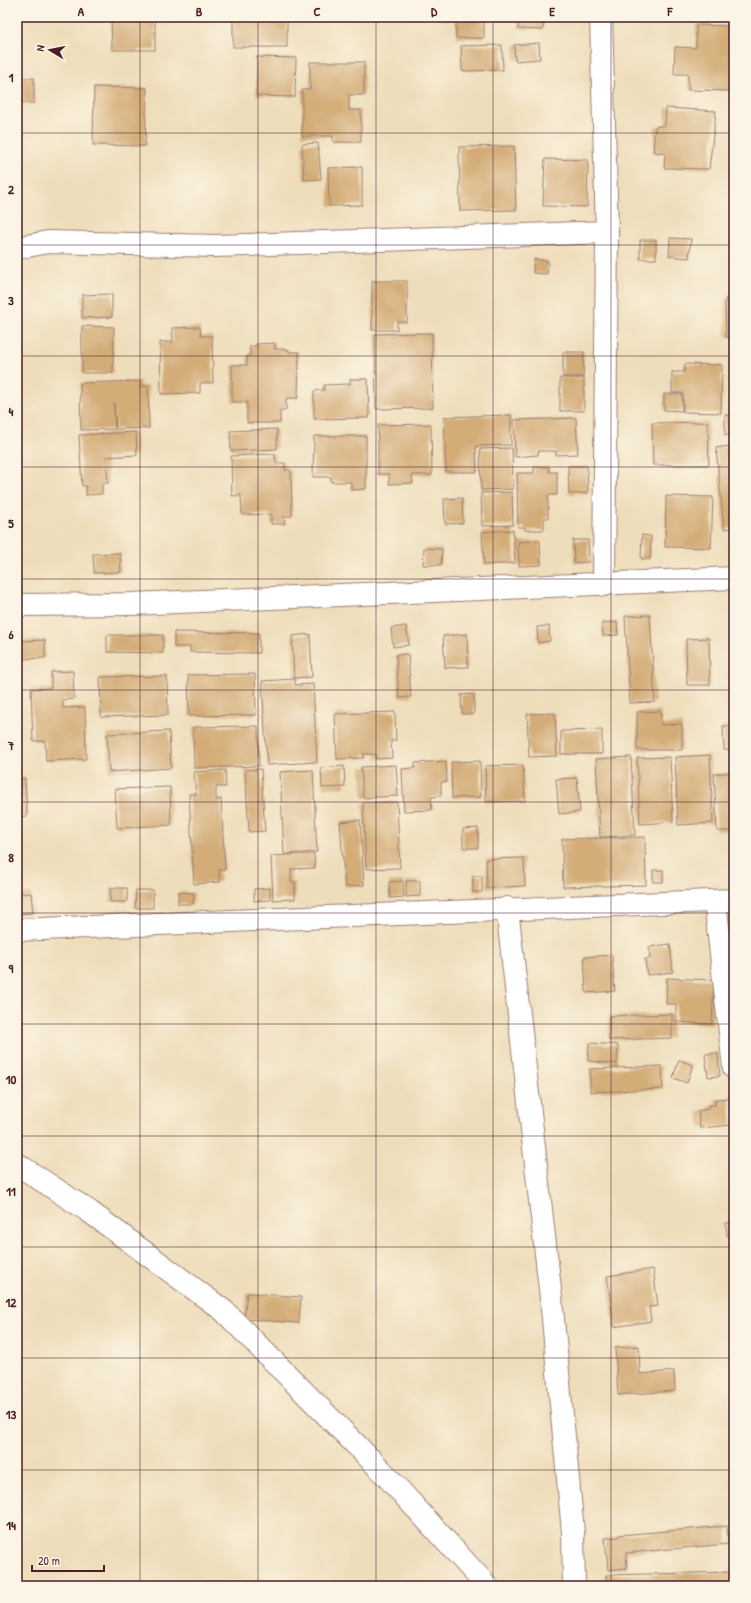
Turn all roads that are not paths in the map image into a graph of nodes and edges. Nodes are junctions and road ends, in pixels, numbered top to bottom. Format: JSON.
{"nodes":[{"id":1,"x":601,"y":17,"type":"edge"},
{"id":2,"x":607,"y":232,"type":"junction"},
{"id":3,"x":17,"y":248,"type":"edge"},
{"id":4,"x":734,"y":578,"type":"edge"},
{"id":5,"x":604,"y":585,"type":"junction"},
{"id":6,"x":17,"y":605,"type":"edge"},
{"id":7,"x":725,"y":900,"type":"edge"},
{"id":8,"x":506,"y":908,"type":"junction"},
{"id":9,"x":17,"y":930,"type":"edge"},
{"id":10,"x":734,"y":1068,"type":"edge"},
{"id":11,"x":17,"y":1164,"type":"edge"},
{"id":12,"x":487,"y":1586,"type":"edge"},
{"id":13,"x":574,"y":1586,"type":"edge"}],
"edges":[{"from":1,"to":2,"type":"street"},
{"from":2,"to":3,"type":"street"},
{"from":2,"to":5,"type":"street"},
{"from":4,"to":5,"type":"street"},
{"from":5,"to":6,"type":"street"},
{"from":7,"to":8,"type":"street"},
{"from":7,"to":10,"type":"street"},
{"from":8,"to":9,"type":"street"},
{"from":8,"to":13,"type":"street"},
{"from":11,"to":12,"type":"street"}]}
